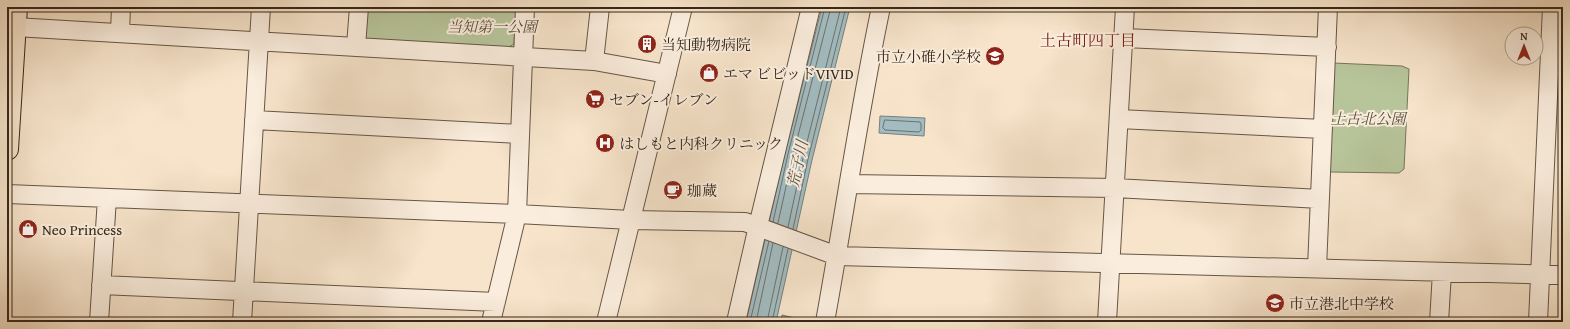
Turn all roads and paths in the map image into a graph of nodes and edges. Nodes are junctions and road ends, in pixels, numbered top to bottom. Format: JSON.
{"nodes":[{"id":1,"x":121,"y":7,"type":"edge"},
{"id":2,"x":261,"y":7,"type":"edge"},
{"id":3,"x":359,"y":7,"type":"edge"},
{"id":4,"x":524,"y":7,"type":"edge"},
{"id":5,"x":600,"y":7,"type":"edge"},
{"id":6,"x":683,"y":7,"type":"edge"},
{"id":7,"x":811,"y":7,"type":"edge"},
{"id":8,"x":881,"y":7,"type":"edge"},
{"id":9,"x":1125,"y":7,"type":"edge"},
{"id":10,"x":1328,"y":7,"type":"edge"},
{"id":11,"x":1552,"y":7,"type":"edge"},
{"id":12,"x":15,"y":17,"type":"edge"},
{"id":13,"x":120,"y":32,"type":"junction"},
{"id":14,"x":1124,"y":38,"type":"junction"},
{"id":15,"x":258,"y":40,"type":"junction"},
{"id":16,"x":356,"y":46,"type":"junction"},
{"id":17,"x":1327,"y":47,"type":"junction"},
{"id":18,"x":522,"y":56,"type":"junction"},
{"id":19,"x":594,"y":61,"type":"junction"},
{"id":20,"x":666,"y":74,"type":"junction"},
{"id":21,"x":1119,"y":119,"type":"junction"},
{"id":22,"x":254,"y":120,"type":"junction"},
{"id":23,"x":1323,"y":129,"type":"junction"},
{"id":24,"x":520,"y":134,"type":"junction"},
{"id":25,"x":7,"y":149,"type":"edge"},
{"id":26,"x":849,"y":184,"type":"junction"},
{"id":27,"x":1115,"y":188,"type":"junction"},
{"id":28,"x":7,"y":194,"type":"edge"},
{"id":29,"x":107,"y":198,"type":"junction"},
{"id":30,"x":1320,"y":199,"type":"junction"},
{"id":31,"x":249,"y":204,"type":"junction"},
{"id":32,"x":517,"y":214,"type":"junction"},
{"id":33,"x":631,"y":220,"type":"junction"},
{"id":34,"x":761,"y":227,"type":"junction"},
{"id":35,"x":837,"y":256,"type":"junction"},
{"id":36,"x":1111,"y":263,"type":"junction"},
{"id":37,"x":1318,"y":268,"type":"junction"},
{"id":38,"x":1442,"y":272,"type":"junction"},
{"id":39,"x":1540,"y":274,"type":"junction"},
{"id":40,"x":1563,"y":275,"type":"edge"},
{"id":41,"x":101,"y":285,"type":"junction"},
{"id":42,"x":243,"y":291,"type":"junction"},
{"id":43,"x":496,"y":302,"type":"junction"},
{"id":44,"x":99,"y":322,"type":"edge"},
{"id":45,"x":242,"y":322,"type":"edge"},
{"id":46,"x":491,"y":322,"type":"edge"},
{"id":47,"x":606,"y":322,"type":"edge"},
{"id":48,"x":736,"y":322,"type":"edge"},
{"id":49,"x":825,"y":322,"type":"edge"},
{"id":50,"x":1108,"y":322,"type":"edge"},
{"id":51,"x":1439,"y":322,"type":"edge"},
{"id":52,"x":1538,"y":322,"type":"edge"}],
"edges":[{"from":1,"to":13,"type":"street"},
{"from":2,"to":15,"type":"street"},
{"from":3,"to":16,"type":"street"},
{"from":4,"to":18,"type":"street"},
{"from":5,"to":19,"type":"street"},
{"from":6,"to":20,"type":"street"},
{"from":7,"to":34,"type":"street"},
{"from":8,"to":26,"type":"street"},
{"from":9,"to":14,"type":"street"},
{"from":10,"to":17,"type":"street"},
{"from":11,"to":39,"type":"street"},
{"from":12,"to":13,"type":"street"},
{"from":12,"to":25,"type":"main road"},
{"from":13,"to":15,"type":"street"},
{"from":14,"to":17,"type":"street"},
{"from":14,"to":21,"type":"street"},
{"from":15,"to":16,"type":"street"},
{"from":15,"to":22,"type":"street"},
{"from":16,"to":18,"type":"street"},
{"from":17,"to":23,"type":"street"},
{"from":18,"to":19,"type":"street"},
{"from":18,"to":24,"type":"street"},
{"from":19,"to":20,"type":"street"},
{"from":20,"to":33,"type":"street"},
{"from":21,"to":23,"type":"street"},
{"from":21,"to":27,"type":"street"},
{"from":22,"to":24,"type":"street"},
{"from":22,"to":31,"type":"street"},
{"from":23,"to":30,"type":"street"},
{"from":24,"to":32,"type":"street"},
{"from":26,"to":27,"type":"street"},
{"from":26,"to":35,"type":"street"},
{"from":27,"to":30,"type":"street"},
{"from":27,"to":36,"type":"street"},
{"from":28,"to":29,"type":"street"},
{"from":29,"to":31,"type":"street"},
{"from":29,"to":41,"type":"street"},
{"from":30,"to":37,"type":"street"},
{"from":31,"to":32,"type":"street"},
{"from":31,"to":42,"type":"street"},
{"from":32,"to":33,"type":"street"},
{"from":32,"to":43,"type":"street"},
{"from":33,"to":34,"type":"street"},
{"from":33,"to":47,"type":"street"},
{"from":34,"to":35,"type":"street"},
{"from":34,"to":48,"type":"street"},
{"from":35,"to":36,"type":"street"},
{"from":35,"to":49,"type":"street"},
{"from":36,"to":37,"type":"street"},
{"from":36,"to":50,"type":"street"},
{"from":37,"to":38,"type":"street"},
{"from":38,"to":39,"type":"street"},
{"from":38,"to":51,"type":"street"},
{"from":39,"to":40,"type":"street"},
{"from":39,"to":52,"type":"street"},
{"from":41,"to":42,"type":"street"},
{"from":41,"to":44,"type":"street"},
{"from":42,"to":43,"type":"street"},
{"from":42,"to":45,"type":"street"},
{"from":43,"to":46,"type":"street"}]}
